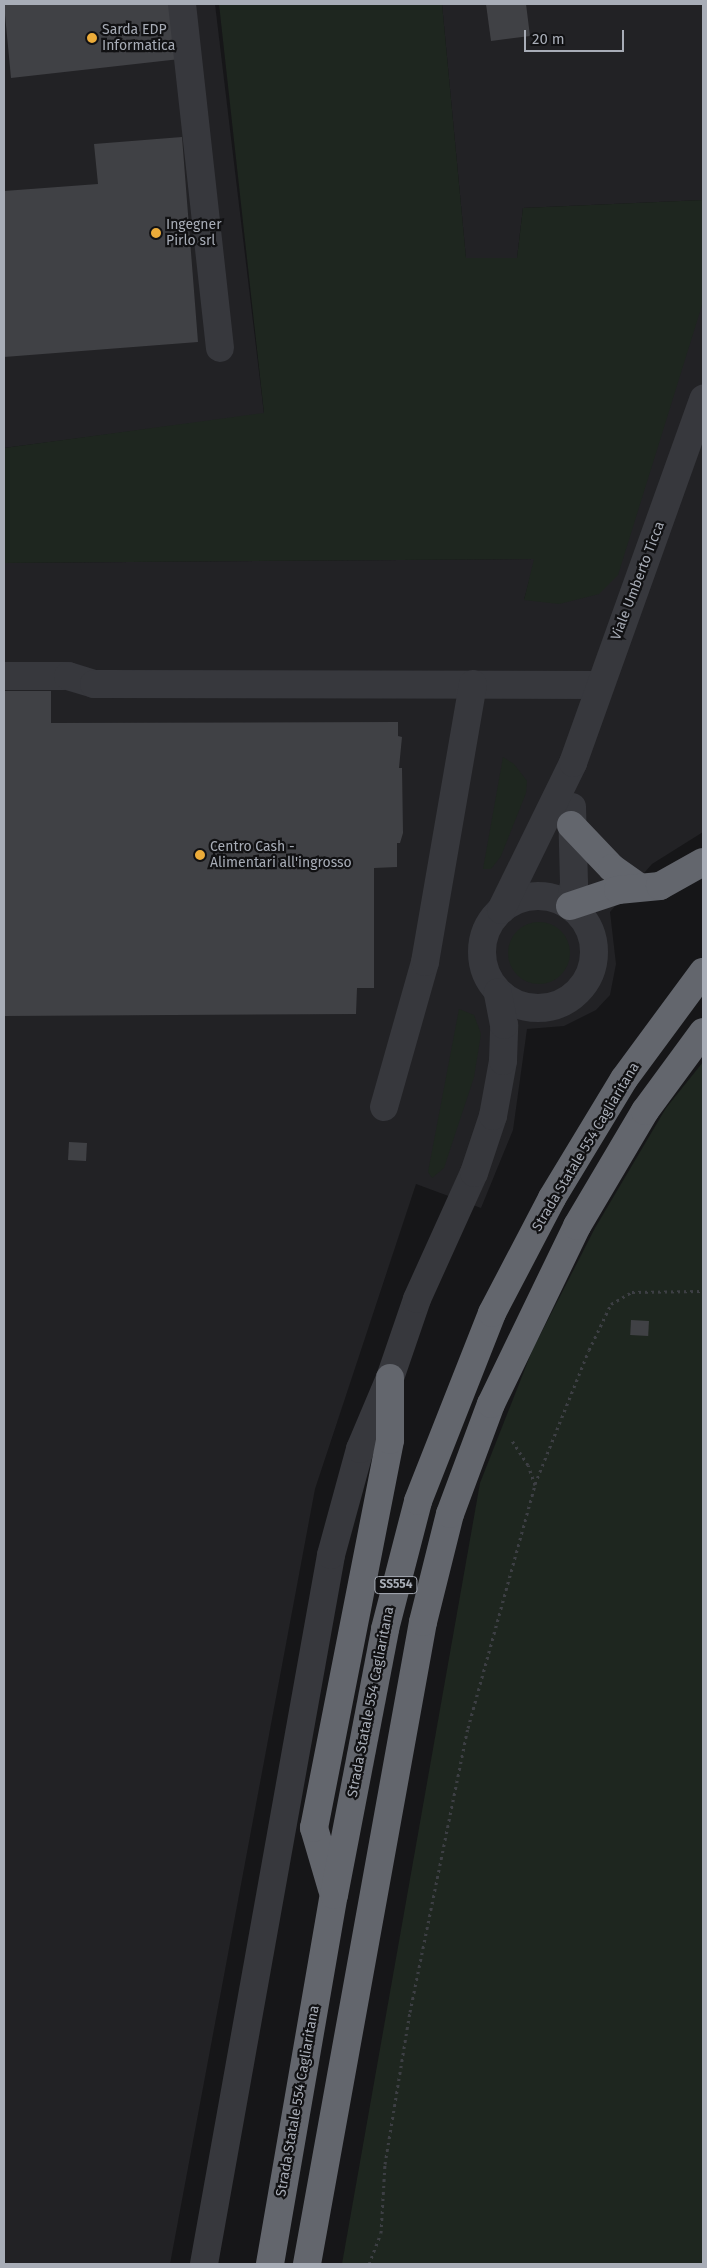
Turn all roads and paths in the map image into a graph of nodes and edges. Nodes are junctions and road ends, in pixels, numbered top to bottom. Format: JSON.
{"nodes":[{"id":1,"x":182,"y":4,"type":"edge"},
{"id":2,"x":220,"y":348,"type":"dead end"},
{"id":3,"x":703,"y":399,"type":"edge"},
{"id":4,"x":4,"y":676,"type":"edge"},
{"id":5,"x":473,"y":684,"type":"junction"},
{"id":6,"x":600,"y":684,"type":"junction"},
{"id":7,"x":573,"y":763,"type":"junction"},
{"id":8,"x":571,"y":825,"type":"junction"},
{"id":9,"x":703,"y":862,"type":"edge"},
{"id":10,"x":638,"y":886,"type":"junction"},
{"id":11,"x":570,"y":906,"type":"junction"},
{"id":12,"x":501,"y":910,"type":"junction"},
{"id":13,"x":703,"y":972,"type":"edge"},
{"id":14,"x":498,"y":992,"type":"junction"},
{"id":15,"x":703,"y":1032,"type":"edge"},
{"id":16,"x":384,"y":1107,"type":"dead end"},
{"id":17,"x":703,"y":1291,"type":"edge"},
{"id":18,"x":390,"y":1378,"type":"junction"},
{"id":19,"x":491,"y":1404,"type":"junction"},
{"id":20,"x":535,"y":1485,"type":"junction"},
{"id":21,"x":334,"y":1895,"type":"junction"},
{"id":22,"x":204,"y":2264,"type":"edge"},
{"id":23,"x":270,"y":2264,"type":"edge"},
{"id":24,"x":307,"y":2264,"type":"edge"},
{"id":25,"x":369,"y":2264,"type":"edge"}],
"edges":[{"from":1,"to":2,"type":"street"},
{"from":3,"to":6,"type":"street","name":"Viale Umberto Ticca"},
{"from":4,"to":5,"type":"street"},
{"from":5,"to":6,"type":"street"},
{"from":5,"to":16,"type":"street"},
{"from":6,"to":7,"type":"street","name":"Viale Umberto Ticca"},
{"from":7,"to":8,"type":"street","name":"Viale Umberto Ticca"},
{"from":7,"to":12,"type":"street","name":"Viale Umberto Ticca"},
{"from":8,"to":10,"type":"highway"},
{"from":8,"to":11,"type":"street","name":"Viale Umberto Ticca"},
{"from":9,"to":10,"type":"highway"},
{"from":10,"to":11,"type":"highway"},
{"from":11,"to":12,"type":"street"},
{"from":11,"to":14,"type":"street"},
{"from":12,"to":14,"type":"street"},
{"from":13,"to":21,"type":"highway","name":"Strada Statale 554 Cagliaritana","number":"SS554"},
{"from":14,"to":18,"type":"street"},
{"from":15,"to":19,"type":"highway","number":"SS554"},
{"from":17,"to":20,"type":"path"},
{"from":18,"to":21,"type":"highway"},
{"from":18,"to":22,"type":"street"},
{"from":19,"to":20,"type":"path"},
{"from":19,"to":24,"type":"highway","number":"SS554"},
{"from":20,"to":25,"type":"path"},
{"from":21,"to":23,"type":"highway","name":"Strada Statale 554 Cagliaritana","number":"SS554"}]}
